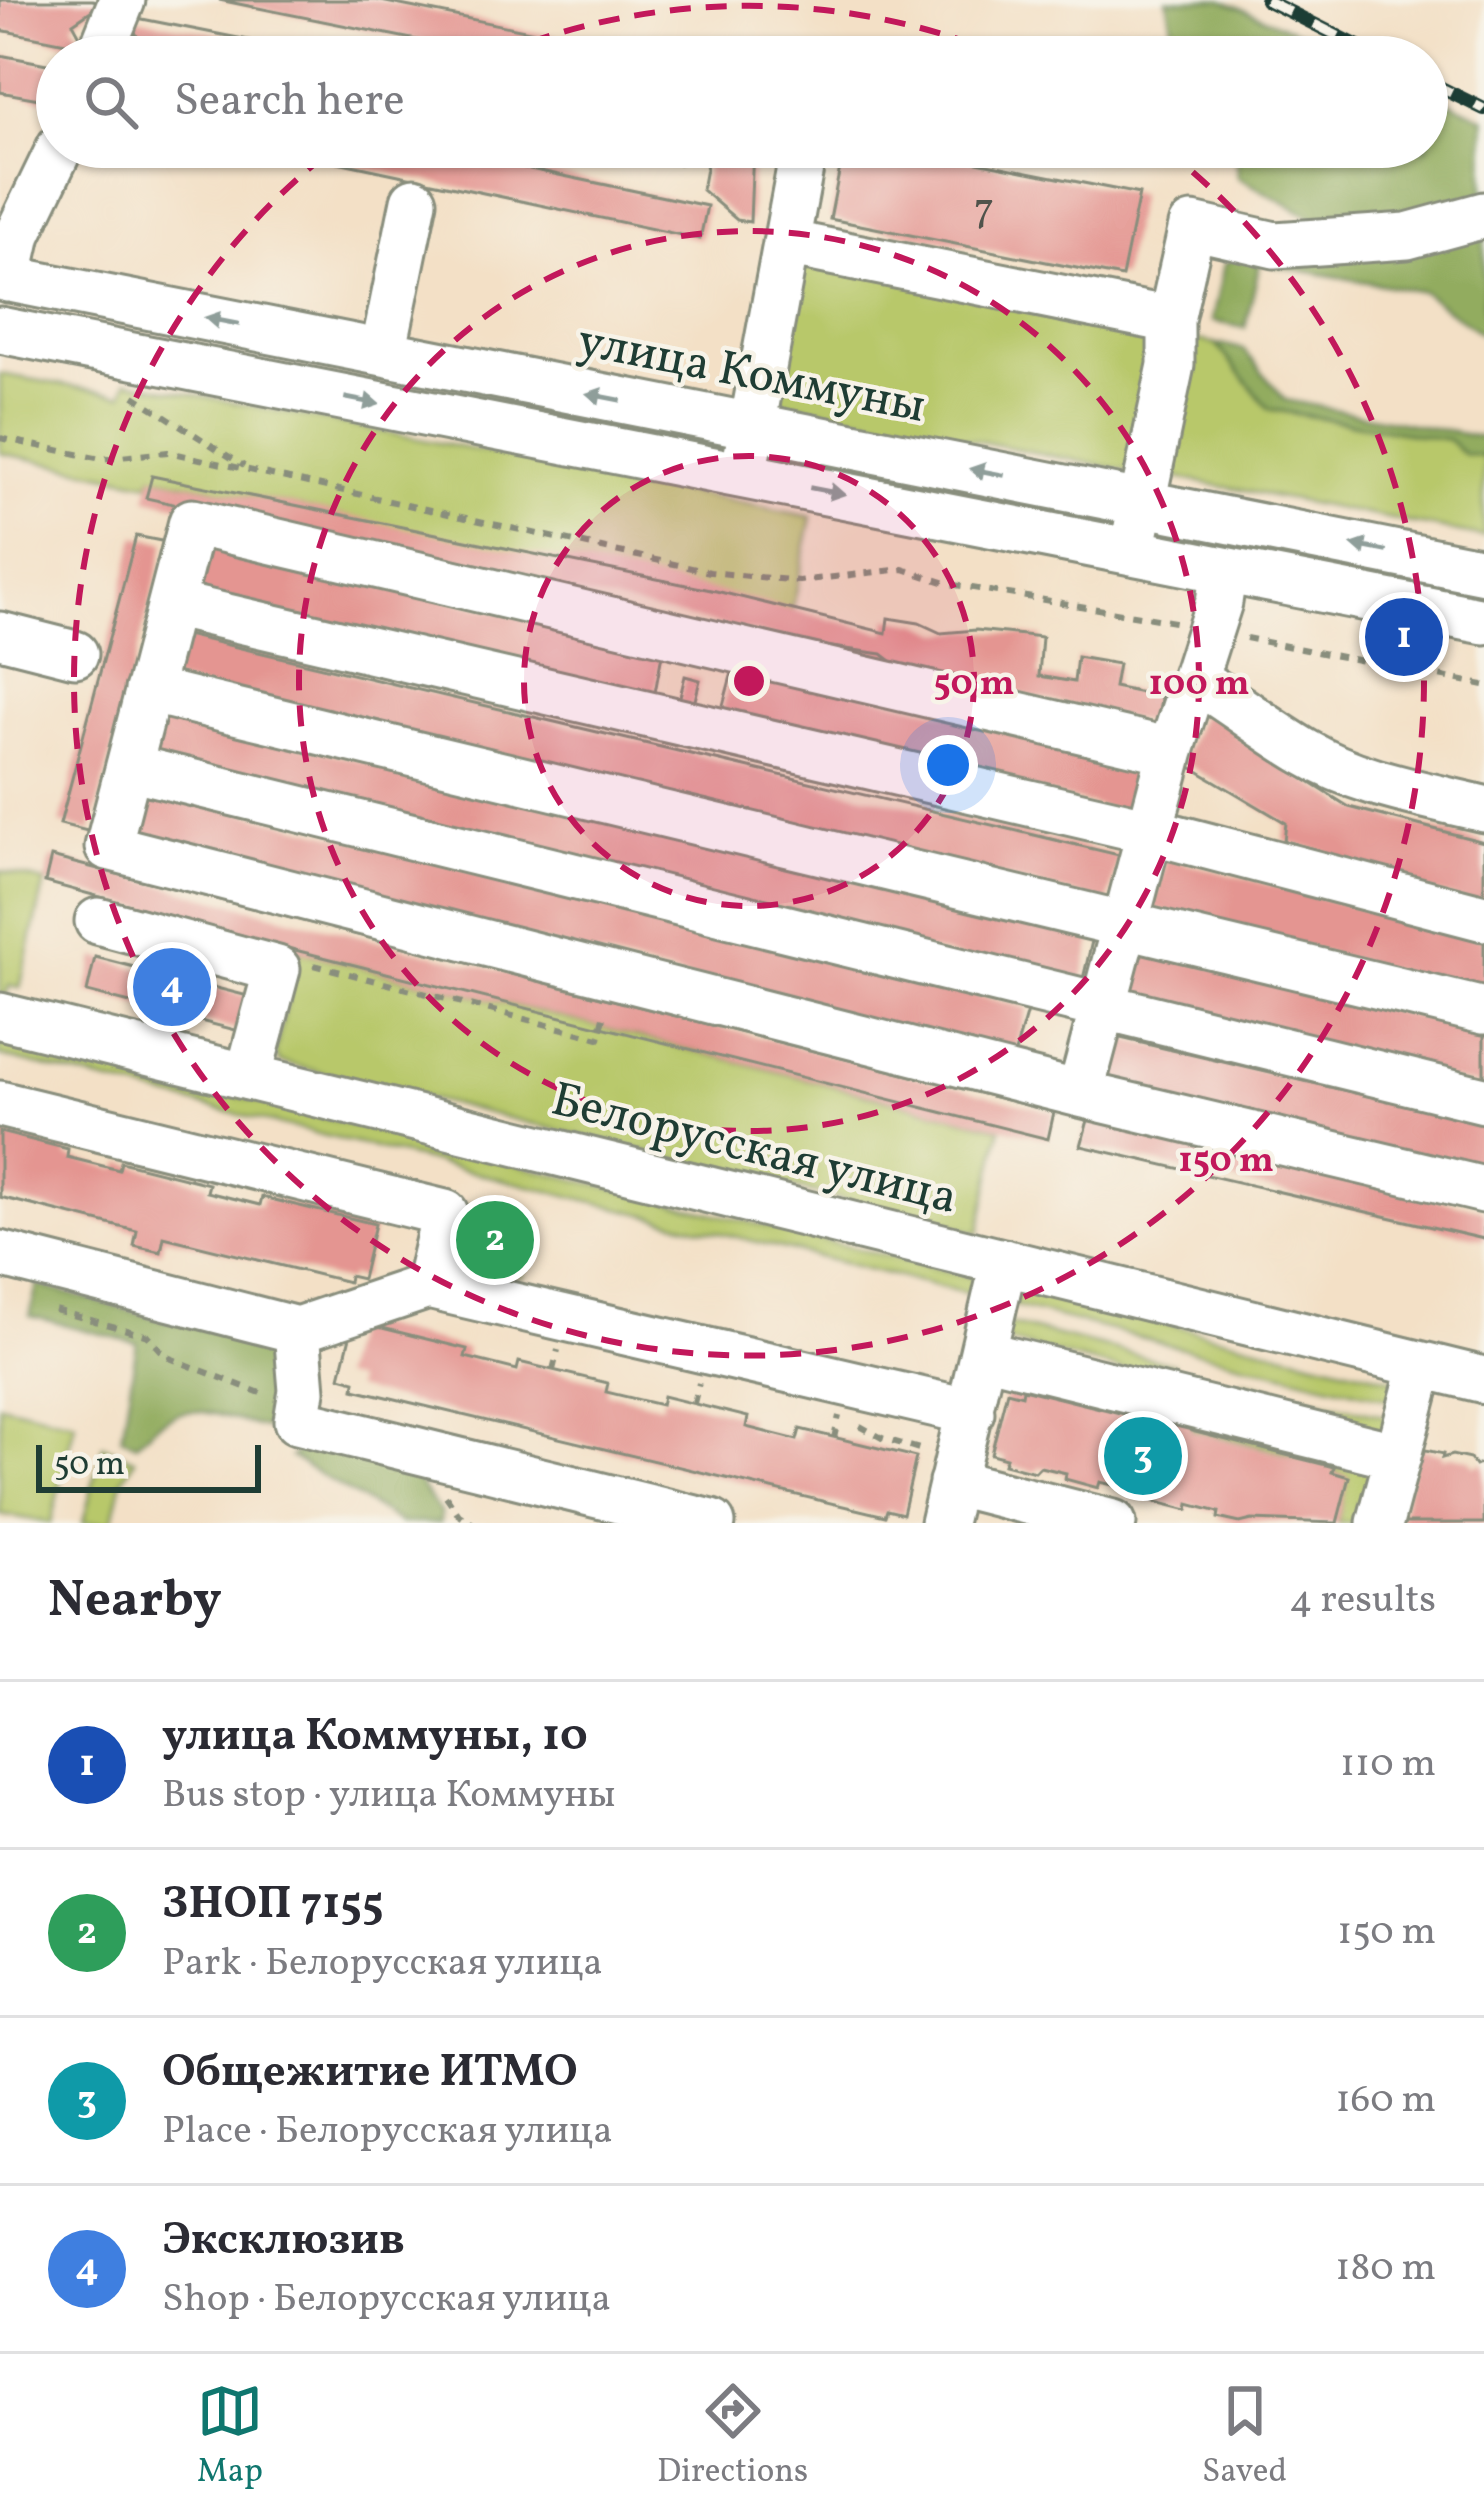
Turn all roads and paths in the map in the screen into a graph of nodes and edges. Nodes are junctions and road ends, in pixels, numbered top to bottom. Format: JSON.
{"nodes":[{"id":1,"x":122,"y":0,"type":"edge"},
{"id":2,"x":107,"y":36,"type":"edge"},
{"id":3,"x":50,"y":168,"type":"edge"},
{"id":4,"x":799,"y":168,"type":"edge"},
{"id":5,"x":414,"y":201,"type":"dead end"},
{"id":6,"x":1484,"y":215,"type":"edge"},
{"id":7,"x":786,"y":243,"type":"junction"},
{"id":8,"x":4,"y":278,"type":"edge"},
{"id":9,"x":1171,"y":320,"type":"junction"},
{"id":10,"x":0,"y":330,"type":"edge"},
{"id":11,"x":383,"y":353,"type":"junction"},
{"id":12,"x":125,"y":389,"type":"dead end"},
{"id":13,"x":752,"y":426,"type":"junction"},
{"id":14,"x":0,"y":439,"type":"edge"},
{"id":15,"x":247,"y":468,"type":"junction"},
{"id":16,"x":743,"y":475,"type":"junction"},
{"id":17,"x":1142,"y":503,"type":"junction"},
{"id":18,"x":1132,"y":551,"type":"junction"},
{"id":19,"x":1224,"y":570,"type":"junction"},
{"id":20,"x":1484,"y":571,"type":"edge"},
{"id":21,"x":171,"y":604,"type":"junction"},
{"id":22,"x":1165,"y":620,"type":"dead end"},
{"id":23,"x":1484,"y":621,"type":"edge"},
{"id":24,"x":1210,"y":631,"type":"junction"},
{"id":25,"x":0,"y":635,"type":"edge"},
{"id":26,"x":75,"y":654,"type":"dead end"},
{"id":27,"x":1194,"y":680,"type":"junction"},
{"id":28,"x":1484,"y":685,"type":"edge"},
{"id":29,"x":148,"y":690,"type":"junction"},
{"id":30,"x":1171,"y":751,"type":"junction"},
{"id":31,"x":129,"y":767,"type":"junction"},
{"id":32,"x":1484,"y":809,"type":"edge"},
{"id":33,"x":1150,"y":831,"type":"junction"},
{"id":34,"x":1484,"y":918,"type":"edge"},
{"id":35,"x":98,"y":921,"type":"dead end"},
{"id":36,"x":1126,"y":922,"type":"junction"},
{"id":37,"x":277,"y":969,"type":"junction"},
{"id":38,"x":1102,"y":1010,"type":"junction"},
{"id":39,"x":1484,"y":1011,"type":"edge"},
{"id":40,"x":0,"y":1016,"type":"edge"},
{"id":41,"x":601,"y":1028,"type":"dead end"},
{"id":42,"x":248,"y":1077,"type":"junction"},
{"id":43,"x":1080,"y":1094,"type":"junction"},
{"id":44,"x":1484,"y":1100,"type":"edge"},
{"id":45,"x":0,"y":1104,"type":"edge"},
{"id":46,"x":1484,"y":1190,"type":"edge"},
{"id":47,"x":0,"y":1254,"type":"edge"},
{"id":48,"x":1004,"y":1262,"type":"junction"},
{"id":49,"x":428,"y":1286,"type":"junction"},
{"id":50,"x":47,"y":1307,"type":"dead end"},
{"id":51,"x":297,"y":1330,"type":"junction"},
{"id":52,"x":984,"y":1354,"type":"junction"},
{"id":53,"x":1422,"y":1365,"type":"junction"},
{"id":54,"x":1484,"y":1380,"type":"edge"},
{"id":55,"x":970,"y":1412,"type":"junction"},
{"id":56,"x":839,"y":1415,"type":"dead end"},
{"id":57,"x":297,"y":1421,"type":"junction"},
{"id":58,"x":1398,"y":1456,"type":"junction"},
{"id":59,"x":951,"y":1488,"type":"edge"},
{"id":60,"x":1055,"y":1516,"type":"edge"},
{"id":61,"x":712,"y":1523,"type":"edge"},
{"id":62,"x":1114,"y":1523,"type":"edge"},
{"id":63,"x":1380,"y":1523,"type":"edge"}],
"edges":[{"from":1,"to":2,"type":"street"},
{"from":3,"to":8,"type":"street"},
{"from":4,"to":7,"type":"street"},
{"from":5,"to":11,"type":"street"},
{"from":6,"to":9,"type":"street"},
{"from":7,"to":9,"type":"street"},
{"from":7,"to":13,"type":"street"},
{"from":11,"to":8,"type":"street","name":"улица Коммуны","one_way":true},
{"from":9,"to":17,"type":"street"},
{"from":10,"to":16,"type":"street","one_way":true},
{"from":13,"to":11,"type":"street","name":"улица Коммуны","one_way":true},
{"from":12,"to":15,"type":"path"},
{"from":13,"to":16,"type":"street"},
{"from":17,"to":13,"type":"street","name":"улица Коммуны","one_way":true},
{"from":14,"to":15,"type":"path"},
{"from":15,"to":22,"type":"path"},
{"from":16,"to":18,"type":"street","one_way":true},
{"from":17,"to":18,"type":"street"},
{"from":20,"to":17,"type":"street","name":"улица Коммуны","one_way":true},
{"from":18,"to":19,"type":"street"},
{"from":19,"to":23,"type":"street"},
{"from":19,"to":24,"type":"street"},
{"from":21,"to":29,"type":"street"},
{"from":21,"to":30,"type":"street"},
{"from":21,"to":33,"type":"street"},
{"from":24,"to":27,"type":"street"},
{"from":24,"to":28,"type":"path"},
{"from":25,"to":26,"type":"street"},
{"from":27,"to":30,"type":"street"},
{"from":27,"to":32,"type":"street"},
{"from":29,"to":31,"type":"street"},
{"from":29,"to":36,"type":"street"},
{"from":30,"to":33,"type":"street"},
{"from":31,"to":38,"type":"street"},
{"from":31,"to":43,"type":"street"},
{"from":33,"to":34,"type":"street"},
{"from":33,"to":36,"type":"street"},
{"from":35,"to":37,"type":"street"},
{"from":36,"to":38,"type":"street"},
{"from":36,"to":39,"type":"street"},
{"from":37,"to":41,"type":"path"},
{"from":37,"to":42,"type":"street"},
{"from":38,"to":43,"type":"street"},
{"from":38,"to":44,"type":"street"},
{"from":40,"to":42,"type":"street","name":"Белорусская улица"},
{"from":42,"to":48,"type":"street","name":"Белорусская улица"},
{"from":43,"to":46,"type":"street"},
{"from":45,"to":49,"type":"street"},
{"from":47,"to":51,"type":"street"},
{"from":48,"to":52,"type":"street"},
{"from":48,"to":53,"type":"street","name":"Белорусская улица"},
{"from":49,"to":51,"type":"street"},
{"from":49,"to":55,"type":"street"},
{"from":50,"to":57,"type":"path"},
{"from":51,"to":57,"type":"street"},
{"from":52,"to":55,"type":"street"},
{"from":52,"to":58,"type":"street"},
{"from":53,"to":54,"type":"street","name":"Белорусская улица"},
{"from":53,"to":58,"type":"street"},
{"from":55,"to":59,"type":"street"},
{"from":56,"to":59,"type":"path"},
{"from":57,"to":61,"type":"street"},
{"from":58,"to":63,"type":"street"},
{"from":59,"to":60,"type":"street"},
{"from":60,"to":62,"type":"street"}]}
